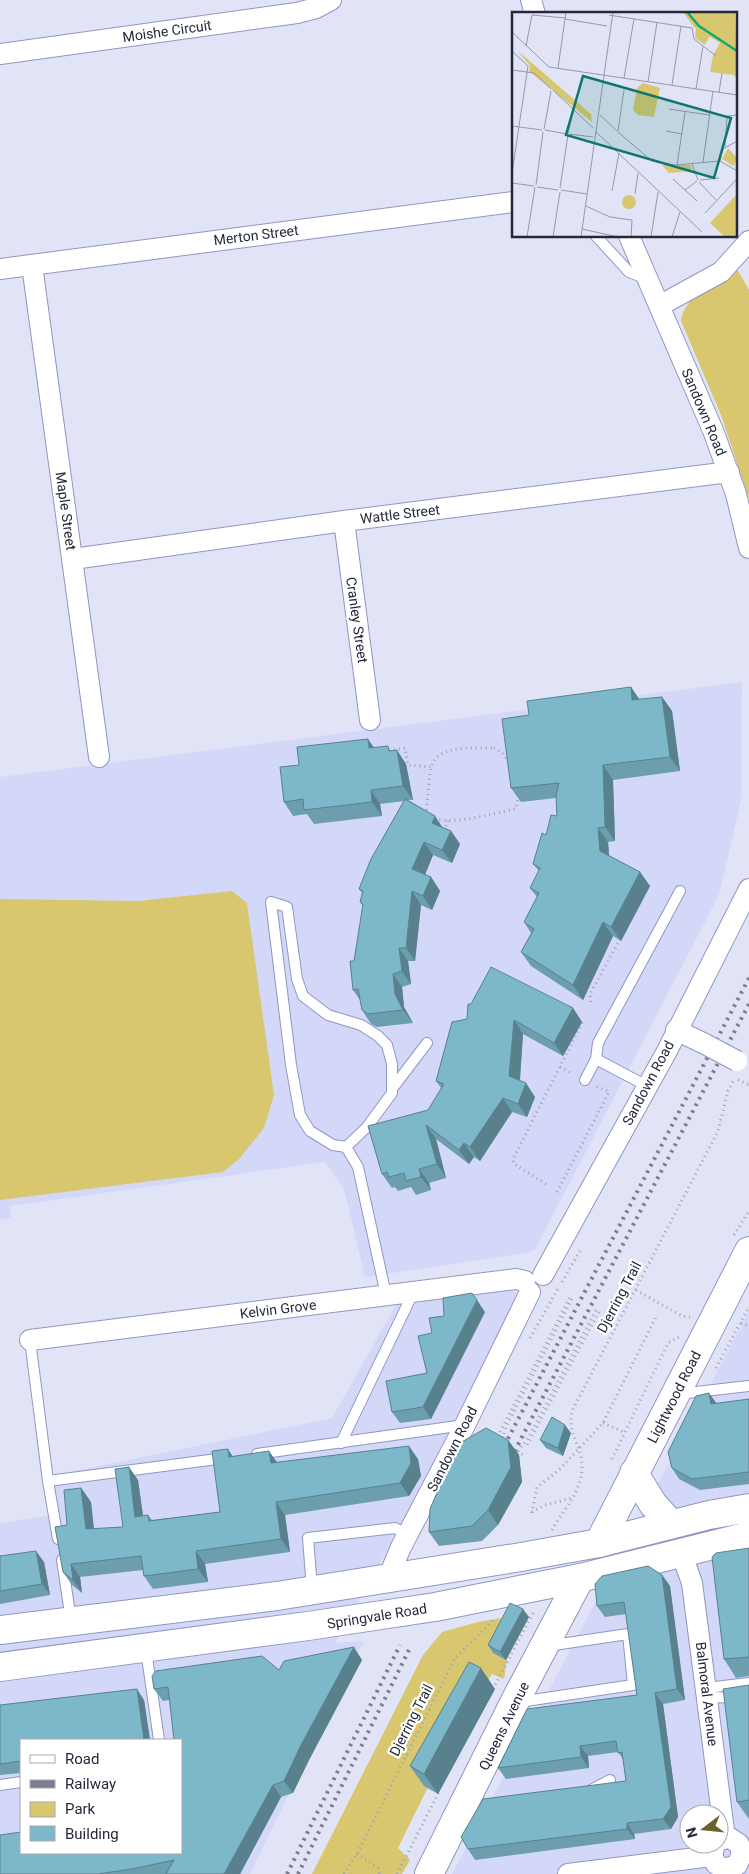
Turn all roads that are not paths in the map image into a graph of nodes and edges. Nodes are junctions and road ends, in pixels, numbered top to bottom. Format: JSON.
{"nodes":[{"id":1,"x":331,"y":0,"type":"edge"},
{"id":2,"x":0,"y":54,"type":"edge"},
{"id":3,"x":512,"y":202,"type":"edge"},
{"id":4,"x":598,"y":238,"type":"edge"},
{"id":5,"x":630,"y":238,"type":"edge"},
{"id":6,"x":749,"y":241,"type":"edge"},
{"id":7,"x":32,"y":265,"type":"junction"},
{"id":8,"x":0,"y":269,"type":"edge"},
{"id":9,"x":648,"y":280,"type":"junction"},
{"id":10,"x":659,"y":306,"type":"junction"},
{"id":11,"x":729,"y":472,"type":"junction"},
{"id":12,"x":344,"y":521,"type":"junction"},
{"id":13,"x":749,"y":548,"type":"edge"},
{"id":14,"x":72,"y":559,"type":"junction"},
{"id":15,"x":370,"y":720,"type":"dead end"},
{"id":16,"x":99,"y":757,"type":"dead end"},
{"id":17,"x":749,"y":889,"type":"edge"},
{"id":18,"x":680,"y":891,"type":"dead end"},
{"id":19,"x":676,"y":1030,"type":"junction"},
{"id":20,"x":427,"y":1043,"type":"dead end"},
{"id":21,"x":596,"y":1059,"type":"junction"},
{"id":22,"x":742,"y":1064,"type":"edge"},
{"id":23,"x":585,"y":1080,"type":"road end"},
{"id":24,"x":647,"y":1086,"type":"junction"},
{"id":25,"x":392,"y":1090,"type":"junction"},
{"id":26,"x":346,"y":1147,"type":"junction"},
{"id":27,"x":743,"y":1240,"type":"edge"},
{"id":28,"x":533,"y":1283,"type":"junction"},
{"id":29,"x":414,"y":1291,"type":"junction"},
{"id":30,"x":386,"y":1295,"type":"junction"},
{"id":31,"x":30,"y":1340,"type":"joint"},
{"id":32,"x":749,"y":1386,"type":"edge"},
{"id":33,"x":675,"y":1394,"type":"junction"},
{"id":34,"x":465,"y":1425,"type":"junction"},
{"id":35,"x":340,"y":1443,"type":"junction"},
{"id":36,"x":634,"y":1474,"type":"junction"},
{"id":37,"x":48,"y":1481,"type":"junction"},
{"id":38,"x":749,"y":1508,"type":"edge"},
{"id":39,"x":671,"y":1524,"type":"junction"},
{"id":40,"x":407,"y":1534,"type":"junction"},
{"id":41,"x":749,"y":1536,"type":"edge"},
{"id":42,"x":599,"y":1543,"type":"junction"},
{"id":43,"x":681,"y":1552,"type":"junction"},
{"id":44,"x":388,"y":1578,"type":"junction"},
{"id":45,"x":580,"y":1578,"type":"junction"},
{"id":46,"x":313,"y":1590,"type":"junction"},
{"id":47,"x":71,"y":1621,"type":"junction"},
{"id":48,"x":0,"y":1630,"type":"edge"},
{"id":49,"x":146,"y":1647,"type":"junction"},
{"id":50,"x":543,"y":1647,"type":"junction"},
{"id":51,"x":0,"y":1667,"type":"edge"},
{"id":52,"x":749,"y":1683,"type":"edge"},
{"id":53,"x":707,"y":1692,"type":"junction"},
{"id":54,"x":502,"y":1698,"type":"junction"},
{"id":55,"x":749,"y":1698,"type":"edge"},
{"id":56,"x":159,"y":1739,"type":"edge"},
{"id":57,"x":610,"y":1780,"type":"dead end"},
{"id":58,"x":20,"y":1782,"type":"edge"},
{"id":59,"x":0,"y":1785,"type":"edge"},
{"id":60,"x":580,"y":1792,"type":"edge"},
{"id":61,"x":715,"y":1804,"type":"edge"},
{"id":62,"x":729,"y":1839,"type":"edge"},
{"id":63,"x":679,"y":1853,"type":"edge"},
{"id":64,"x":746,"y":1853,"type":"edge"},
{"id":65,"x":717,"y":1854,"type":"edge"},
{"id":66,"x":728,"y":1871,"type":"edge"},
{"id":67,"x":429,"y":1874,"type":"edge"},
{"id":68,"x":568,"y":1874,"type":"edge"}],
"edges":[{"from":1,"to":2,"type":"street","name":"Moishe Circuit"},
{"from":3,"to":7,"type":"street","name":"Merton Street"},
{"from":4,"to":9,"type":"lane"},
{"from":5,"to":9,"type":"street","name":"Sandown Road"},
{"from":6,"to":10,"type":"street"},
{"from":7,"to":8,"type":"street","name":"Merton Street"},
{"from":7,"to":14,"type":"street","name":"Maple Street"},
{"from":9,"to":10,"type":"street","name":"Sandown Road"},
{"from":10,"to":11,"type":"street","name":"Sandown Road"},
{"from":11,"to":12,"type":"street","name":"Wattle Street"},
{"from":11,"to":13,"type":"street","name":"Sandown Road"},
{"from":12,"to":14,"type":"street","name":"Wattle Street"},
{"from":12,"to":15,"type":"street","name":"Cranley Street"},
{"from":14,"to":16,"type":"street","name":"Maple Street"},
{"from":17,"to":19,"type":"street","name":"Sandown Road"},
{"from":18,"to":21,"type":"lane"},
{"from":19,"to":22,"type":"street","bridge":true},
{"from":19,"to":24,"type":"street","name":"Sandown Road"},
{"from":20,"to":25,"type":"lane"},
{"from":21,"to":23,"type":"lane"},
{"from":21,"to":24,"type":"lane"},
{"from":24,"to":28,"type":"street","name":"Sandown Road"},
{"from":25,"to":26,"type":"lane"},
{"from":25,"to":26,"type":"lane"},
{"from":26,"to":30,"type":"lane"},
{"from":27,"to":33,"type":"main road","name":"Lightwood Road"},
{"from":28,"to":29,"type":"street","name":"Kelvin Grove"},
{"from":28,"to":34,"type":"street","name":"Sandown Road"},
{"from":29,"to":30,"type":"street","name":"Kelvin Grove"},
{"from":29,"to":35,"type":"lane"},
{"from":30,"to":31,"type":"street","name":"Kelvin Grove"},
{"from":31,"to":37,"type":"lane"},
{"from":32,"to":33,"type":"lane"},
{"from":33,"to":36,"type":"main road","name":"Lightwood Road"},
{"from":34,"to":35,"type":"lane"},
{"from":34,"to":40,"type":"street","name":"Sandown Road"},
{"from":35,"to":37,"type":"lane"},
{"from":36,"to":39,"type":"main road"},
{"from":36,"to":42,"type":"main road","name":"Lightwood Road"},
{"from":37,"to":47,"type":"lane"},
{"from":38,"to":39,"type":"main road"},
{"from":39,"to":42,"type":"main road"},
{"from":40,"to":44,"type":"street","name":"Sandown Road"},
{"from":40,"to":46,"type":"lane"},
{"from":41,"to":43,"type":"main road","name":"Springvale Road"},
{"from":42,"to":44,"type":"main road"},
{"from":42,"to":45,"type":"main road","name":"Lightwood Road"},
{"from":43,"to":45,"type":"main road","name":"Springvale Road"},
{"from":43,"to":53,"type":"street","name":"Balmoral Avenue"},
{"from":44,"to":46,"type":"main road"},
{"from":45,"to":49,"type":"main road","name":"Springvale Road"},
{"from":45,"to":50,"type":"main road","name":"Queens Avenue"},
{"from":46,"to":47,"type":"main road"},
{"from":47,"to":48,"type":"main road"},
{"from":49,"to":51,"type":"main road","name":"Springvale Road"},
{"from":49,"to":56,"type":"lane"},
{"from":50,"to":54,"type":"main road","name":"Queens Avenue"},
{"from":50,"to":54,"type":"lane"},
{"from":52,"to":53,"type":"lane"},
{"from":53,"to":55,"type":"lane"},
{"from":53,"to":61,"type":"street","name":"Balmoral Avenue"},
{"from":54,"to":67,"type":"main road","name":"Queens Avenue"},
{"from":57,"to":60,"type":"lane"},
{"from":58,"to":59,"type":"lane"},
{"from":62,"to":64,"type":"street"},
{"from":63,"to":68,"type":"street"},
{"from":64,"to":66,"type":"street"},
{"from":65,"to":66,"type":"street"}]}
